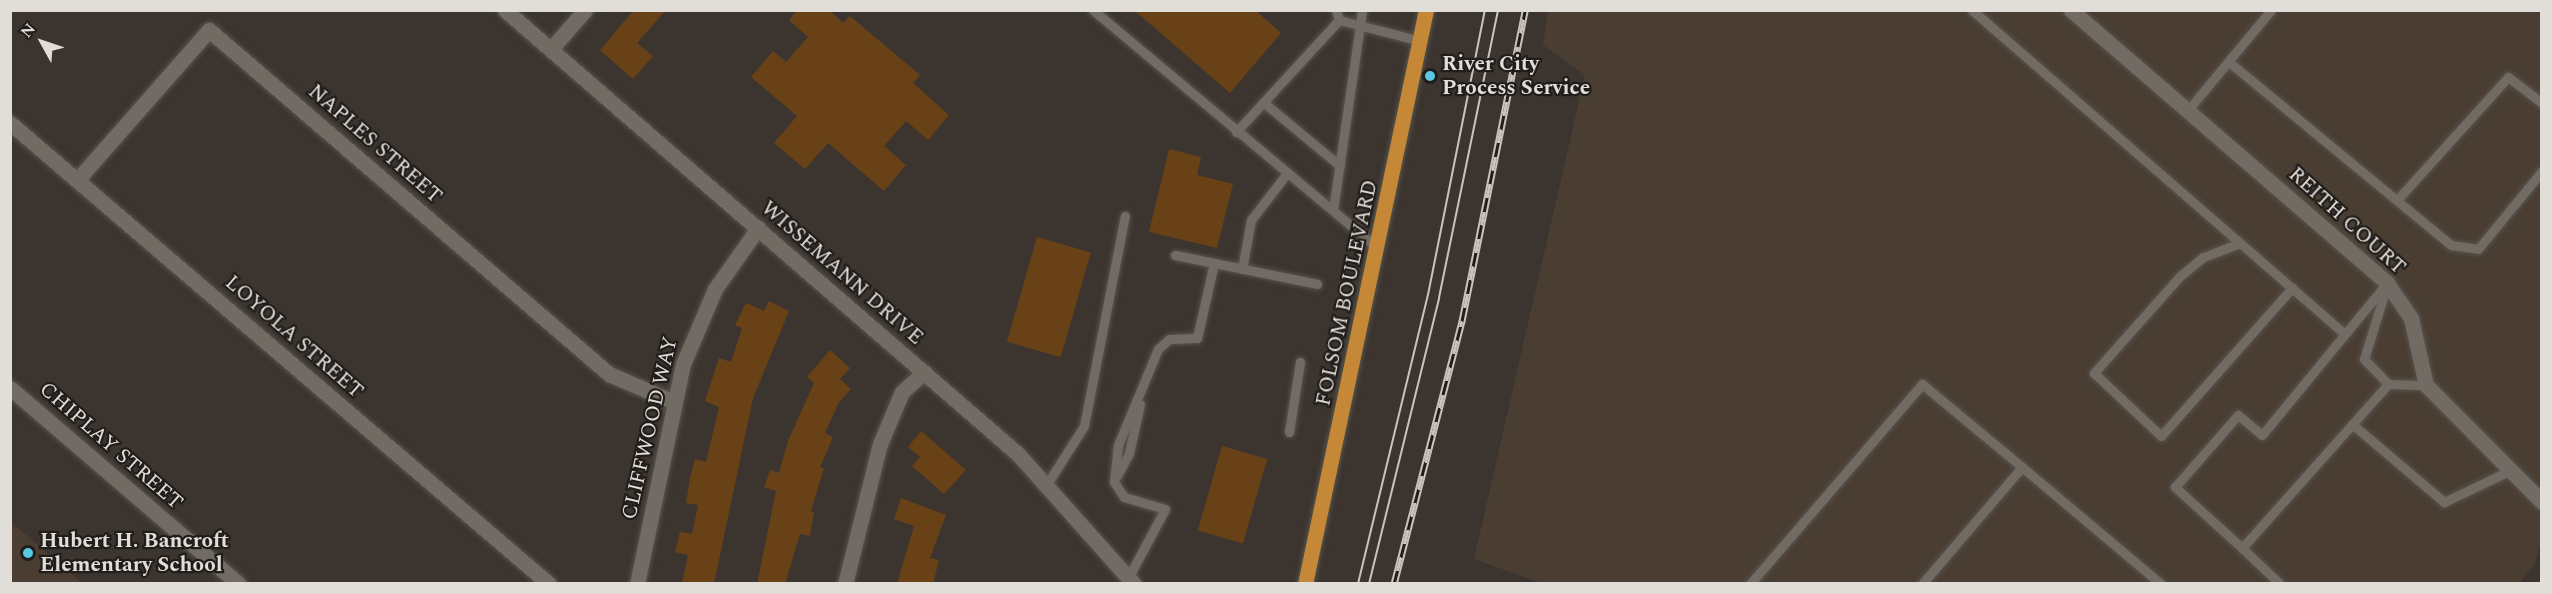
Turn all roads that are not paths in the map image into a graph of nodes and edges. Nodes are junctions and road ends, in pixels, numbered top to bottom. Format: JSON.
{"nodes":[{"id":1,"x":505,"y":10,"type":"edge"},
{"id":2,"x":585,"y":10,"type":"edge"},
{"id":3,"x":1093,"y":10,"type":"edge"},
{"id":4,"x":1362,"y":10,"type":"edge"},
{"id":5,"x":1426,"y":10,"type":"edge"},
{"id":6,"x":1972,"y":10,"type":"edge"},
{"id":7,"x":2071,"y":10,"type":"edge"},
{"id":8,"x":2271,"y":10,"type":"edge"},
{"id":9,"x":1337,"y":15,"type":"edge"},
{"id":10,"x":1361,"y":25,"type":"junction"},
{"id":11,"x":1420,"y":41,"type":"junction"},
{"id":12,"x":551,"y":49,"type":"junction"},
{"id":13,"x":2229,"y":62,"type":"junction"},
{"id":14,"x":1263,"y":102,"type":"junction"},
{"id":15,"x":2541,"y":103,"type":"edge"},
{"id":16,"x":2188,"y":110,"type":"junction"},
{"id":17,"x":10,"y":123,"type":"edge"},
{"id":18,"x":1236,"y":132,"type":"junction"},
{"id":19,"x":1340,"y":166,"type":"junction"},
{"id":20,"x":2541,"y":171,"type":"edge"},
{"id":21,"x":1287,"y":173,"type":"junction"},
{"id":22,"x":78,"y":180,"type":"junction"},
{"id":23,"x":2397,"y":200,"type":"junction"},
{"id":24,"x":1333,"y":210,"type":"junction"},
{"id":25,"x":1125,"y":216,"type":"dead end"},
{"id":26,"x":758,"y":228,"type":"junction"},
{"id":27,"x":2241,"y":243,"type":"junction"},
{"id":28,"x":1378,"y":248,"type":"junction"},
{"id":29,"x":1175,"y":255,"type":"dead end"},
{"id":30,"x":1214,"y":263,"type":"junction"},
{"id":31,"x":1242,"y":269,"type":"junction"},
{"id":32,"x":2388,"y":283,"type":"junction"},
{"id":33,"x":1317,"y":284,"type":"dead end"},
{"id":34,"x":2292,"y":288,"type":"junction"},
{"id":35,"x":2347,"y":332,"type":"junction"},
{"id":36,"x":1300,"y":362,"type":"dead end"},
{"id":37,"x":924,"y":372,"type":"junction"},
{"id":38,"x":2388,"y":384,"type":"junction"},
{"id":39,"x":2426,"y":385,"type":"junction"},
{"id":40,"x":10,"y":388,"type":"edge"},
{"id":41,"x":674,"y":402,"type":"junction"},
{"id":42,"x":2352,"y":424,"type":"junction"},
{"id":43,"x":1289,"y":432,"type":"dead end"},
{"id":44,"x":2022,"y":467,"type":"junction"},
{"id":45,"x":2509,"y":471,"type":"junction"},
{"id":46,"x":1047,"y":484,"type":"junction"},
{"id":47,"x":2541,"y":502,"type":"edge"},
{"id":48,"x":2242,"y":548,"type":"junction"},
{"id":49,"x":1131,"y":581,"type":"edge"},
{"id":50,"x":239,"y":584,"type":"edge"},
{"id":51,"x":549,"y":584,"type":"edge"},
{"id":52,"x":637,"y":584,"type":"edge"},
{"id":53,"x":845,"y":584,"type":"edge"},
{"id":54,"x":1305,"y":584,"type":"edge"},
{"id":55,"x":1750,"y":584,"type":"edge"},
{"id":56,"x":1922,"y":584,"type":"edge"},
{"id":57,"x":2161,"y":584,"type":"edge"},
{"id":58,"x":2280,"y":584,"type":"edge"}],
"edges":[{"from":1,"to":12,"type":"street","name":"WISSEMANN DRIVE"},
{"from":2,"to":12,"type":"street"},
{"from":3,"to":18,"type":"lane"},
{"from":4,"to":10,"type":"lane"},
{"from":5,"to":11,"type":"main road","name":"FOLSOM BOULEVARD"},
{"from":6,"to":27,"type":"lane"},
{"from":7,"to":16,"type":"street","name":"REITH COURT"},
{"from":8,"to":13,"type":"lane"},
{"from":9,"to":10,"type":"lane"},
{"from":9,"to":14,"type":"lane"},
{"from":10,"to":11,"type":"lane"},
{"from":10,"to":19,"type":"lane"},
{"from":11,"to":28,"type":"main road","name":"FOLSOM BOULEVARD"},
{"from":12,"to":26,"type":"street","name":"WISSEMANN DRIVE"},
{"from":13,"to":16,"type":"lane"},
{"from":13,"to":23,"type":"lane"},
{"from":14,"to":18,"type":"lane"},
{"from":14,"to":19,"type":"lane"},
{"from":15,"to":23,"type":"lane"},
{"from":16,"to":32,"type":"street","name":"REITH COURT"},
{"from":17,"to":22,"type":"street","name":"LOYOLA STREET"},
{"from":18,"to":21,"type":"lane"},
{"from":19,"to":24,"type":"lane"},
{"from":20,"to":23,"type":"lane"},
{"from":21,"to":24,"type":"lane"},
{"from":21,"to":31,"type":"lane"},
{"from":22,"to":41,"type":"street","name":"NAPLES STREET"},
{"from":22,"to":51,"type":"street","name":"LOYOLA STREET"},
{"from":24,"to":28,"type":"lane"},
{"from":25,"to":46,"type":"lane"},
{"from":26,"to":37,"type":"street","name":"WISSEMANN DRIVE"},
{"from":26,"to":41,"type":"street","name":"CLIFFWOOD WAY"},
{"from":27,"to":34,"type":"lane"},
{"from":27,"to":34,"type":"lane"},
{"from":28,"to":54,"type":"main road","name":"FOLSOM BOULEVARD"},
{"from":29,"to":30,"type":"lane"},
{"from":30,"to":31,"type":"lane"},
{"from":30,"to":49,"type":"lane"},
{"from":31,"to":33,"type":"lane"},
{"from":32,"to":35,"type":"lane"},
{"from":32,"to":38,"type":"lane"},
{"from":32,"to":39,"type":"street","name":"REITH COURT"},
{"from":34,"to":35,"type":"lane"},
{"from":35,"to":48,"type":"lane"},
{"from":36,"to":43,"type":"lane"},
{"from":37,"to":46,"type":"street","name":"WISSEMANN DRIVE"},
{"from":37,"to":53,"type":"street"},
{"from":38,"to":39,"type":"lane"},
{"from":38,"to":42,"type":"lane"},
{"from":39,"to":45,"type":"street"},
{"from":40,"to":50,"type":"street","name":"CHIPLAY STREET"},
{"from":41,"to":52,"type":"street","name":"CLIFFWOOD WAY"},
{"from":42,"to":45,"type":"lane"},
{"from":42,"to":48,"type":"lane"},
{"from":44,"to":55,"type":"lane"},
{"from":44,"to":56,"type":"lane"},
{"from":44,"to":57,"type":"lane"},
{"from":45,"to":47,"type":"street"},
{"from":46,"to":49,"type":"street","name":"WISSEMANN DRIVE"},
{"from":48,"to":58,"type":"lane"}]}
